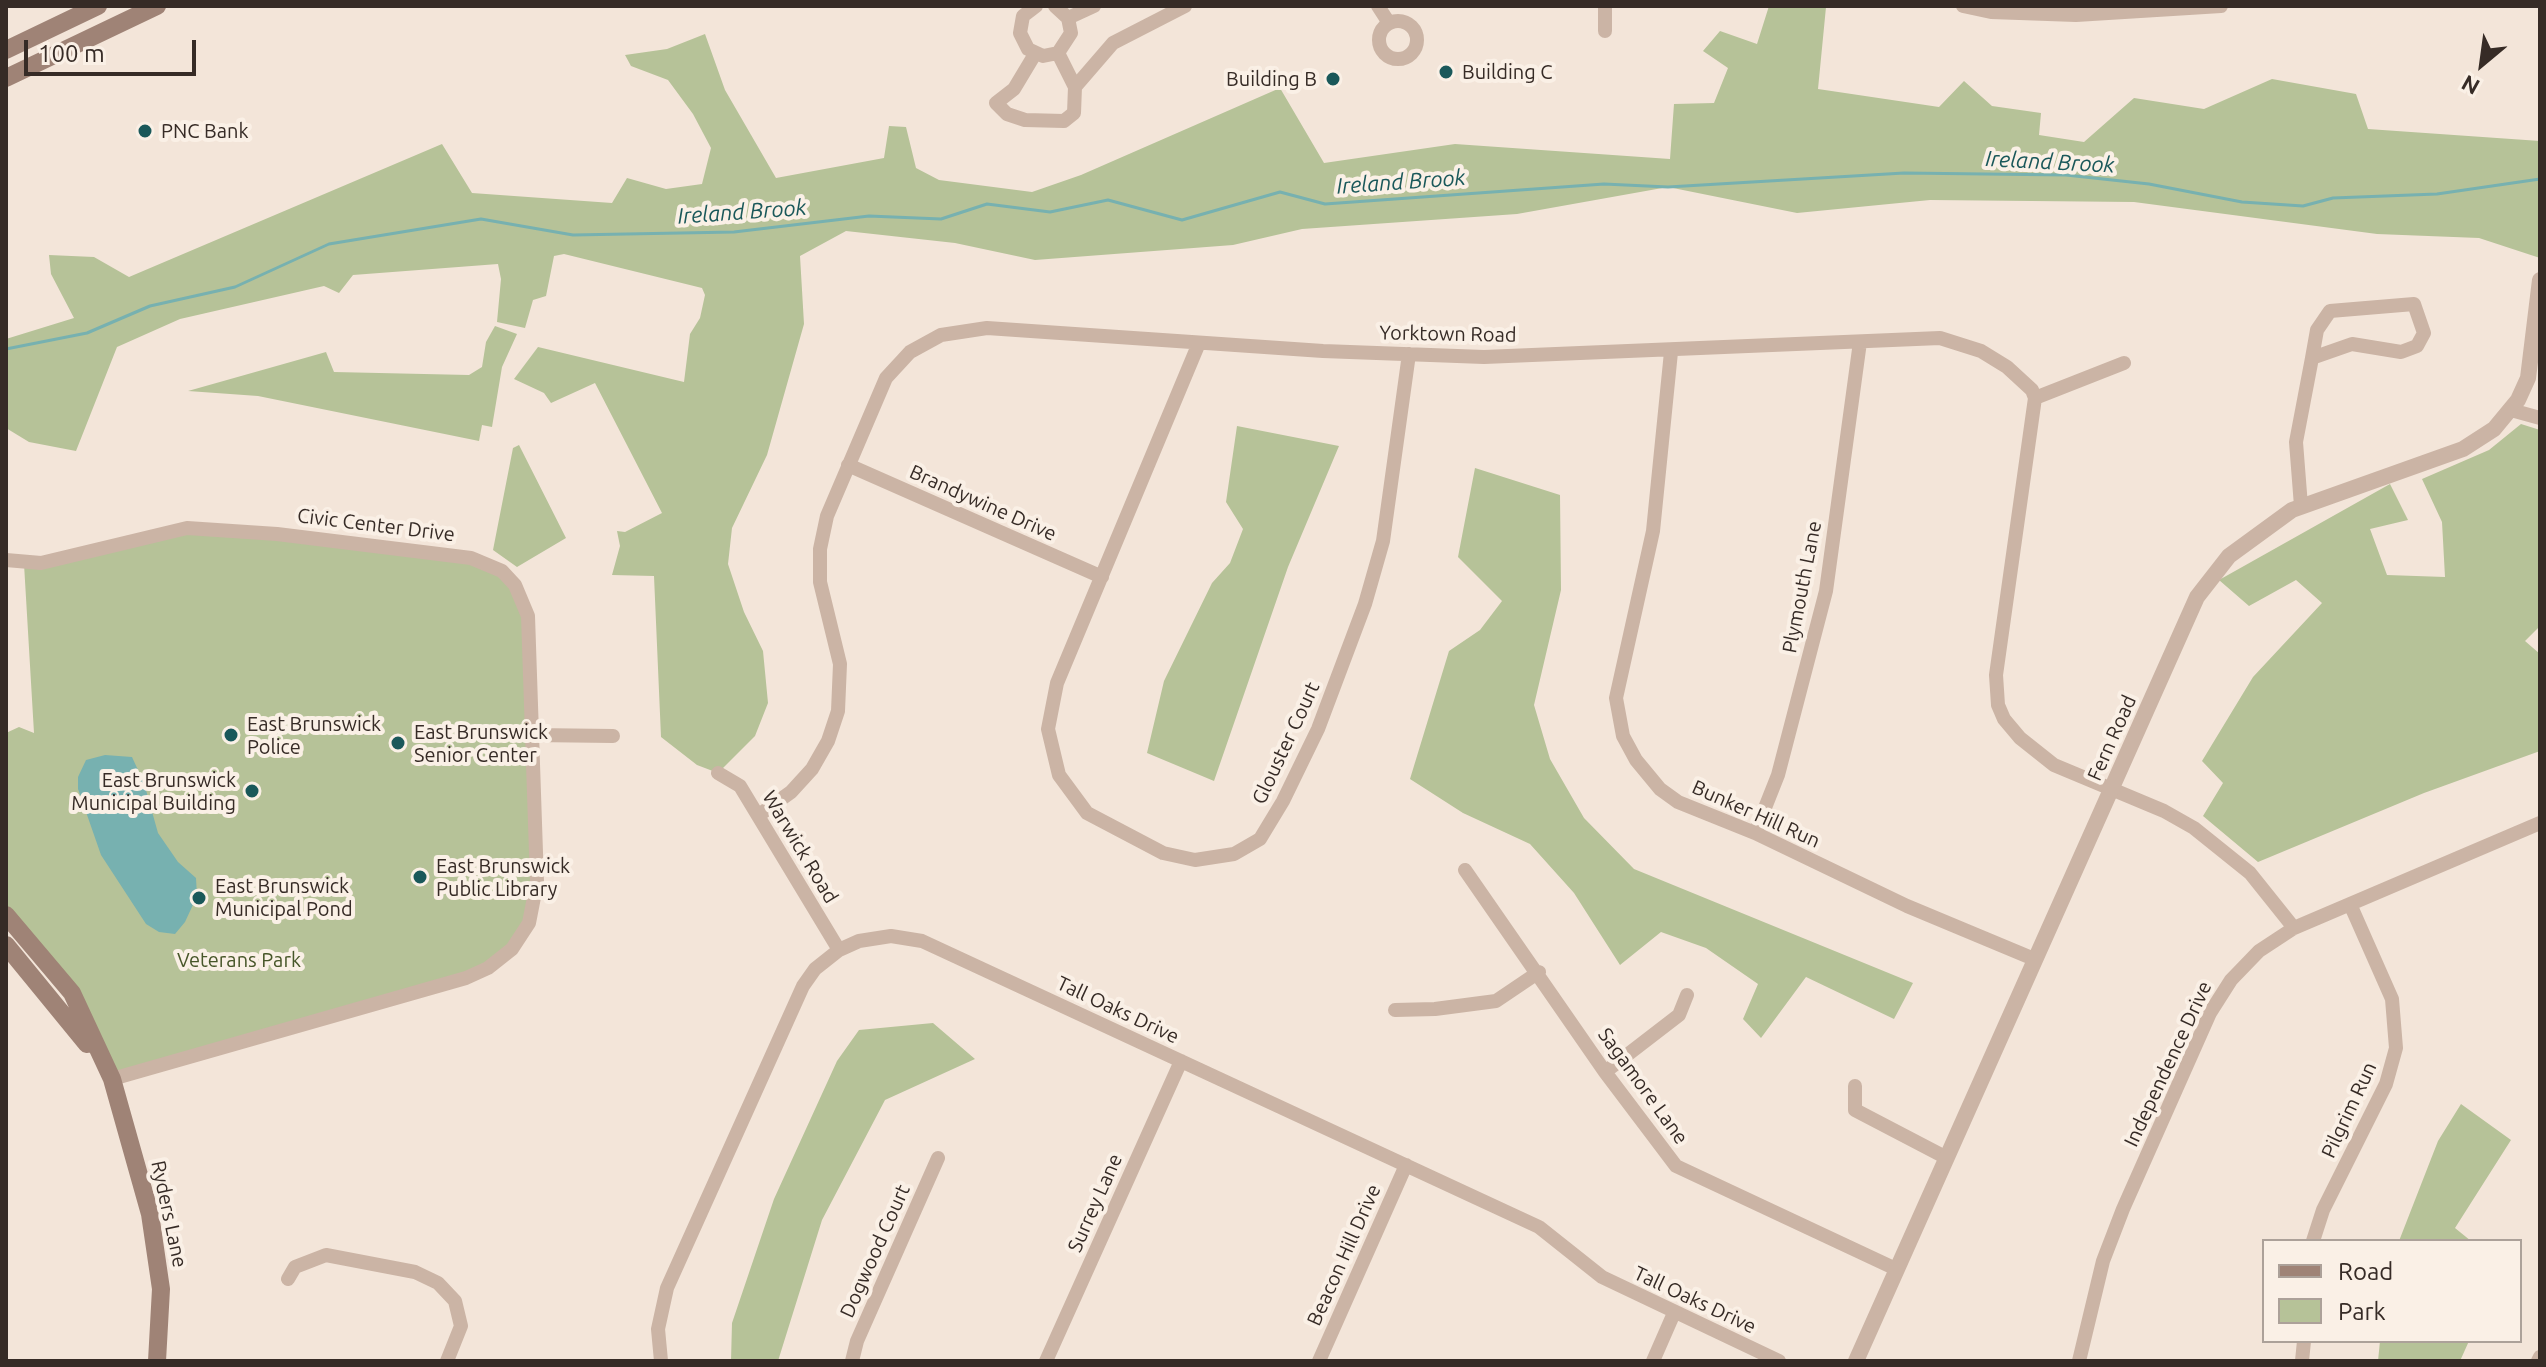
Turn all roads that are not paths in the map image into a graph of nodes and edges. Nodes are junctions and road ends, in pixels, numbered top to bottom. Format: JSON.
{"nodes":[{"id":1,"x":98,"y":6,"type":"edge"},
{"id":2,"x":1036,"y":6,"type":"edge"},
{"id":3,"x":1055,"y":6,"type":"edge"},
{"id":4,"x":1094,"y":6,"type":"edge"},
{"id":5,"x":1185,"y":6,"type":"edge"},
{"id":6,"x":1378,"y":6,"type":"edge"},
{"id":7,"x":1605,"y":6,"type":"edge"},
{"id":8,"x":1963,"y":6,"type":"edge"},
{"id":9,"x":2221,"y":6,"type":"edge"},
{"id":10,"x":145,"y":9,"type":"edge"},
{"id":11,"x":1068,"y":18,"type":"junction"},
{"id":12,"x":1389,"y":23,"type":"dead end"},
{"id":13,"x":1605,"y":31,"type":"dead end"},
{"id":14,"x":6,"y":50,"type":"edge"},
{"id":15,"x":1058,"y":53,"type":"junction"},
{"id":16,"x":1035,"y":54,"type":"junction"},
{"id":17,"x":6,"y":78,"type":"edge"},
{"id":18,"x":1075,"y":87,"type":"junction"},
{"id":19,"x":2540,"y":280,"type":"edge"},
{"id":20,"x":1860,"y":342,"type":"junction"},
{"id":21,"x":1199,"y":343,"type":"junction"},
{"id":22,"x":1671,"y":352,"type":"junction"},
{"id":23,"x":1409,"y":354,"type":"junction"},
{"id":24,"x":2312,"y":358,"type":"junction"},
{"id":25,"x":2124,"y":363,"type":"dead end"},
{"id":26,"x":2035,"y":398,"type":"junction"},
{"id":27,"x":2511,"y":410,"type":"junction"},
{"id":28,"x":2540,"y":418,"type":"edge"},
{"id":29,"x":848,"y":465,"type":"junction"},
{"id":30,"x":2301,"y":506,"type":"junction"},
{"id":31,"x":7,"y":561,"type":"edge"},
{"id":32,"x":1102,"y":577,"type":"junction"},
{"id":33,"x":533,"y":735,"type":"junction"},
{"id":34,"x":613,"y":736,"type":"dead end"},
{"id":35,"x":718,"y":773,"type":"dead end"},
{"id":36,"x":2111,"y":789,"type":"junction"},
{"id":37,"x":759,"y":815,"type":"junction"},
{"id":38,"x":2540,"y":823,"type":"edge"},
{"id":39,"x":1755,"y":833,"type":"junction"},
{"id":40,"x":1465,"y":870,"type":"dead end"},
{"id":41,"x":2350,"y":904,"type":"junction"},
{"id":42,"x":6,"y":915,"type":"edge"},
{"id":43,"x":2294,"y":928,"type":"junction"},
{"id":44,"x":6,"y":945,"type":"edge"},
{"id":45,"x":839,"y":950,"type":"junction"},
{"id":46,"x":2034,"y":959,"type":"junction"},
{"id":47,"x":1539,"y":972,"type":"junction"},
{"id":48,"x":1687,"y":995,"type":"dead end"},
{"id":49,"x":1395,"y":1010,"type":"dead end"},
{"id":50,"x":1181,"y":1061,"type":"junction"},
{"id":51,"x":1605,"y":1072,"type":"junction"},
{"id":52,"x":112,"y":1079,"type":"junction"},
{"id":53,"x":1855,"y":1086,"type":"dead end"},
{"id":54,"x":1945,"y":1157,"type":"junction"},
{"id":55,"x":938,"y":1158,"type":"dead end"},
{"id":56,"x":1406,"y":1165,"type":"junction"},
{"id":57,"x":2314,"y":1239,"type":"edge"},
{"id":58,"x":1896,"y":1269,"type":"junction"},
{"id":59,"x":288,"y":1279,"type":"dead end"},
{"id":60,"x":1674,"y":1313,"type":"junction"},
{"id":61,"x":1322,"y":1360,"type":"edge"},
{"id":62,"x":157,"y":1361,"type":"edge"},
{"id":63,"x":447,"y":1361,"type":"edge"},
{"id":64,"x":661,"y":1361,"type":"edge"},
{"id":65,"x":852,"y":1361,"type":"edge"},
{"id":66,"x":1046,"y":1361,"type":"edge"},
{"id":67,"x":1653,"y":1361,"type":"edge"},
{"id":68,"x":1779,"y":1361,"type":"edge"},
{"id":69,"x":1856,"y":1361,"type":"edge"},
{"id":70,"x":2079,"y":1361,"type":"edge"}],
"edges":[{"from":1,"to":14,"type":"main road"},
{"from":2,"to":16,"type":"street"},
{"from":3,"to":11,"type":"street"},
{"from":4,"to":11,"type":"street"},
{"from":5,"to":18,"type":"street"},
{"from":6,"to":12,"type":"street"},
{"from":7,"to":13,"type":"street"},
{"from":8,"to":9,"type":"street"},
{"from":10,"to":17,"type":"main road"},
{"from":11,"to":15,"type":"street"},
{"from":15,"to":16,"type":"street"},
{"from":15,"to":18,"type":"street"},
{"from":16,"to":18,"type":"street"},
{"from":19,"to":27,"type":"street","name":"Fern Road"},
{"from":20,"to":22,"type":"street","name":"Yorktown Road"},
{"from":20,"to":26,"type":"street","name":"Yorktown Road"},
{"from":20,"to":39,"type":"street","name":"Plymouth Lane"},
{"from":21,"to":23,"type":"street","name":"Yorktown Road"},
{"from":21,"to":29,"type":"street","name":"Yorktown Road"},
{"from":21,"to":32,"type":"street","name":"Glouster Court"},
{"from":22,"to":23,"type":"street","name":"Yorktown Road"},
{"from":22,"to":39,"type":"street","name":"Bunker Hill Run"},
{"from":23,"to":32,"type":"street","name":"Glouster Court"},
{"from":24,"to":24,"type":"street"},
{"from":24,"to":30,"type":"street"},
{"from":25,"to":26,"type":"street"},
{"from":26,"to":36,"type":"street"},
{"from":27,"to":28,"type":"street"},
{"from":27,"to":30,"type":"street","name":"Fern Road"},
{"from":29,"to":32,"type":"street","name":"Brandywine Drive"},
{"from":29,"to":37,"type":"street","name":"Yorktown Road"},
{"from":30,"to":36,"type":"street","name":"Fern Road"},
{"from":31,"to":33,"type":"street","name":"Civic Center Drive"},
{"from":33,"to":34,"type":"street"},
{"from":33,"to":52,"type":"street","name":"Civic Center Drive"},
{"from":35,"to":37,"type":"street","name":"Warwick Road"},
{"from":36,"to":43,"type":"street"},
{"from":36,"to":46,"type":"street","name":"Fern Road"},
{"from":37,"to":45,"type":"street","name":"Warwick Road"},
{"from":38,"to":41,"type":"street","name":"Independence Drive"},
{"from":39,"to":46,"type":"street","name":"Bunker Hill Run"},
{"from":40,"to":47,"type":"street","name":"Sagamore Lane"},
{"from":41,"to":43,"type":"street","name":"Independence Drive"},
{"from":41,"to":57,"type":"street","name":"Pilgrim Run"},
{"from":42,"to":52,"type":"main road","name":"Ryders Lane"},
{"from":43,"to":70,"type":"street","name":"Independence Drive"},
{"from":44,"to":52,"type":"main road","name":"Ryders Lane"},
{"from":45,"to":50,"type":"street","name":"Tall Oaks Drive"},
{"from":45,"to":64,"type":"street","name":"Tall Oaks Drive"},
{"from":46,"to":54,"type":"street","name":"Fern Road"},
{"from":47,"to":49,"type":"street"},
{"from":47,"to":51,"type":"street","name":"Sagamore Lane"},
{"from":48,"to":51,"type":"street"},
{"from":50,"to":56,"type":"street","name":"Tall Oaks Drive"},
{"from":50,"to":66,"type":"street","name":"Surrey Lane"},
{"from":51,"to":58,"type":"street","name":"Sagamore Lane"},
{"from":52,"to":62,"type":"main road","name":"Ryders Lane"},
{"from":53,"to":54,"type":"street"},
{"from":54,"to":58,"type":"street","name":"Fern Road"},
{"from":55,"to":65,"type":"street","name":"Dogwood Court"},
{"from":56,"to":60,"type":"street","name":"Tall Oaks Drive"},
{"from":56,"to":61,"type":"street","name":"Beacon Hill Drive"},
{"from":58,"to":69,"type":"street","name":"Fern Road"},
{"from":59,"to":63,"type":"street"},
{"from":60,"to":67,"type":"street"},
{"from":60,"to":68,"type":"street","name":"Tall Oaks Drive"}]}
